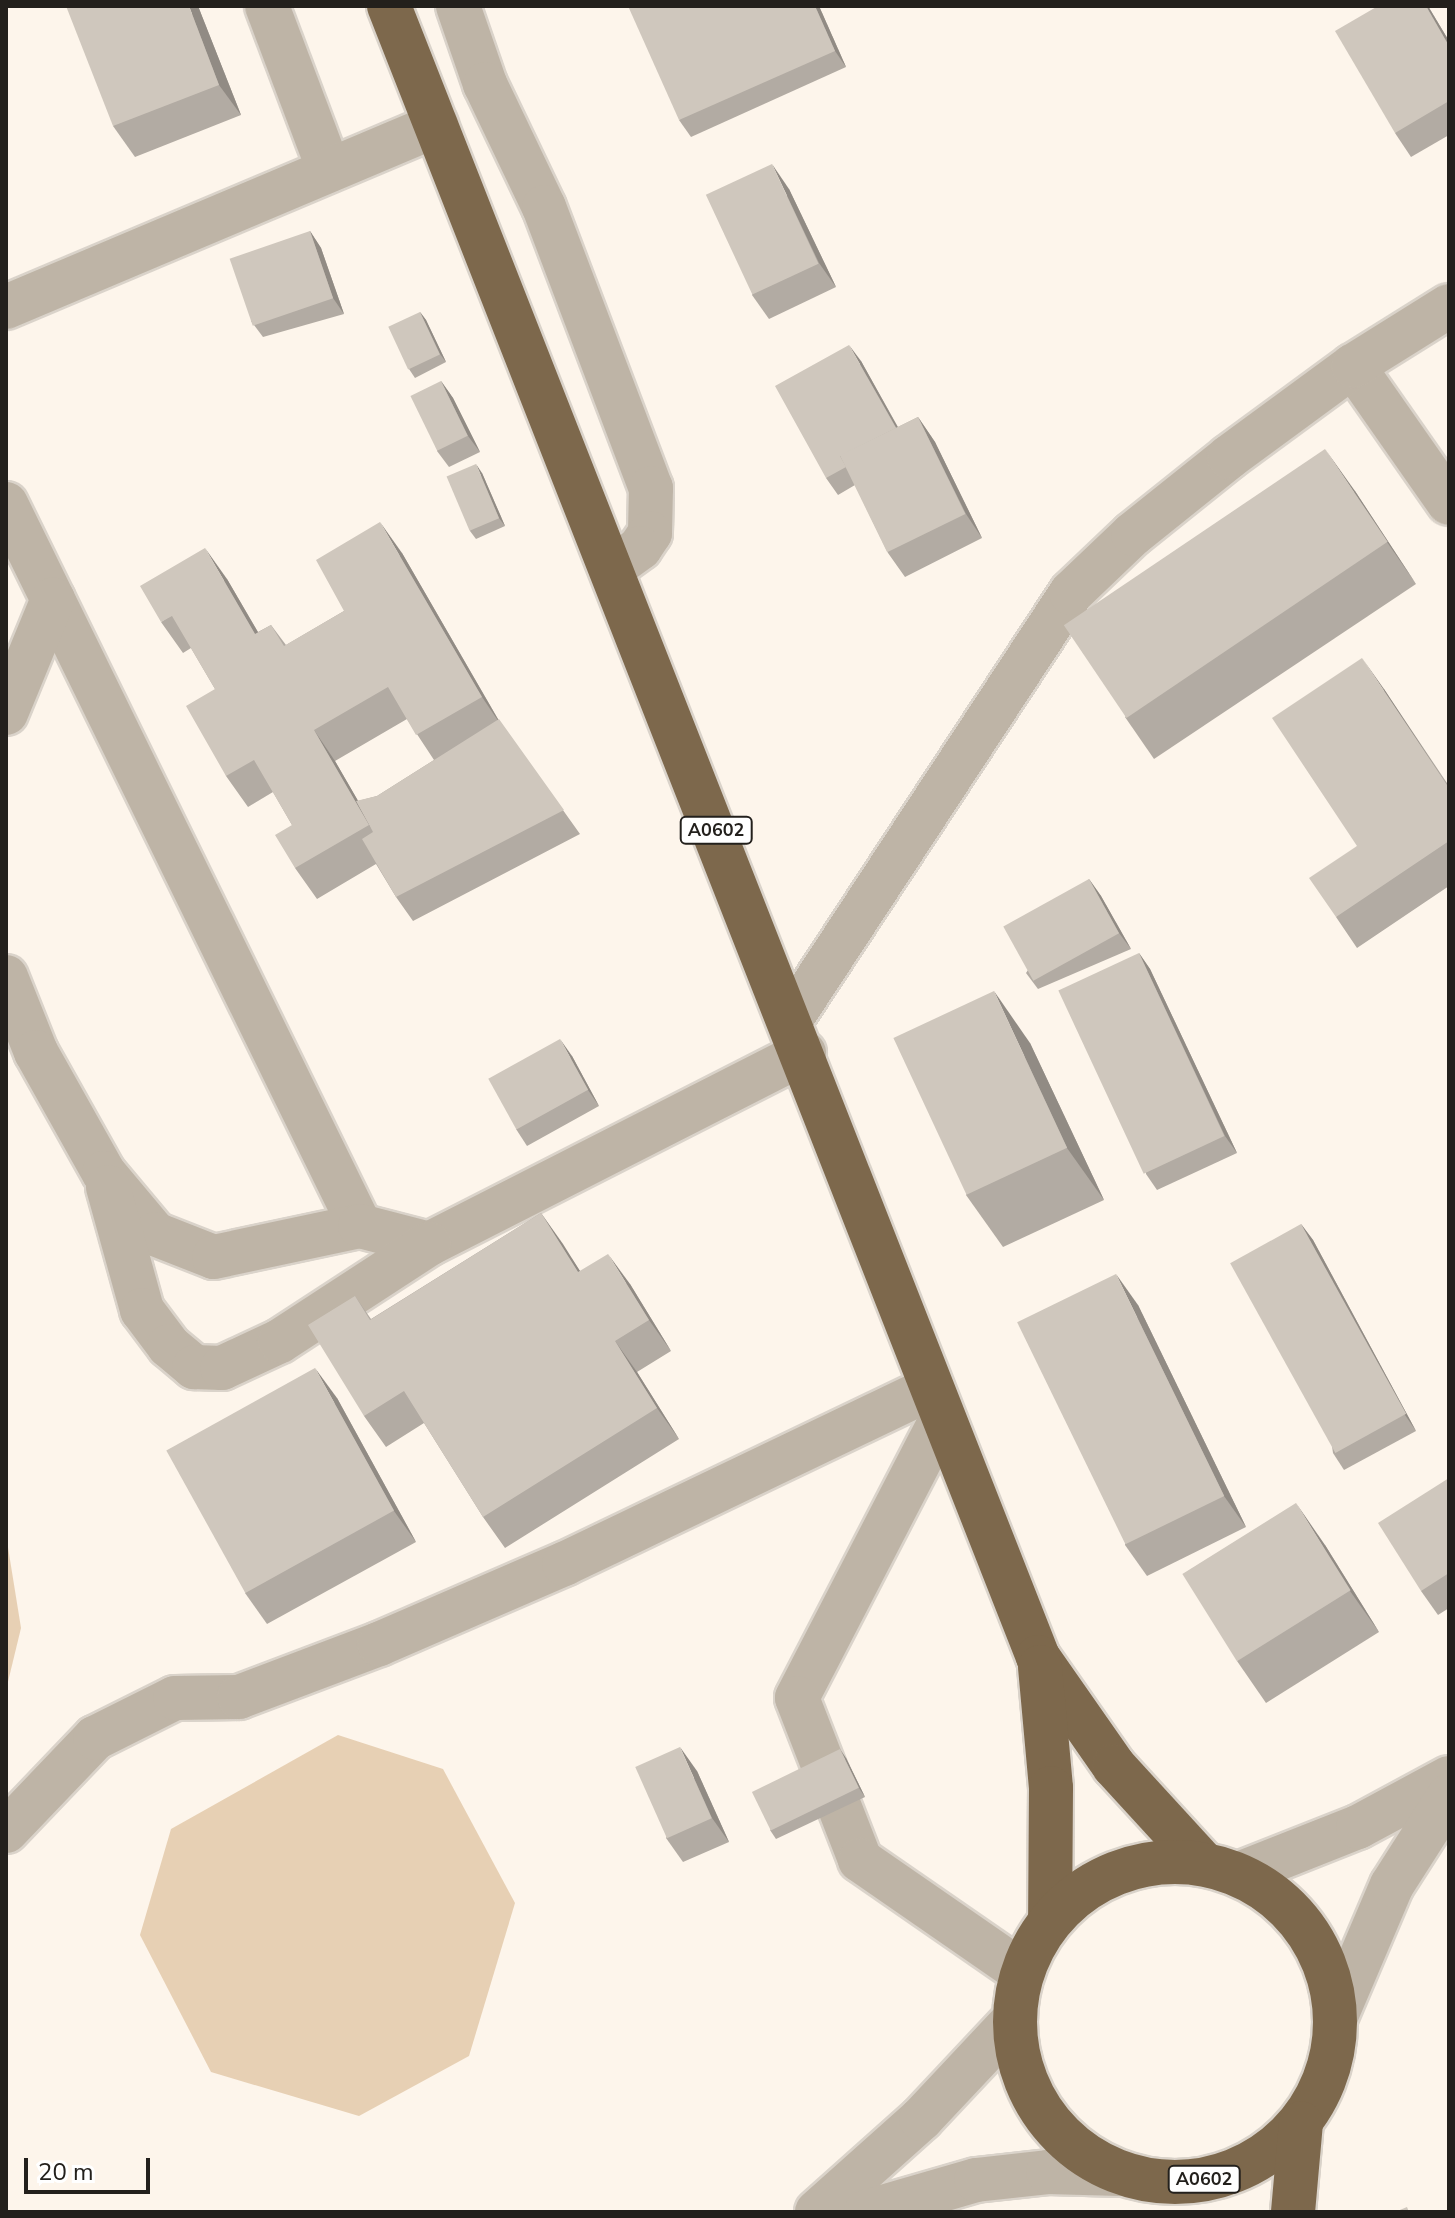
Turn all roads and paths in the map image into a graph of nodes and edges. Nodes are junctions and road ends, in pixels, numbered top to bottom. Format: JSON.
{"nodes":[{"id":1,"x":267,"y":6,"type":"edge"},
{"id":2,"x":389,"y":6,"type":"edge"},
{"id":3,"x":458,"y":6,"type":"edge"},
{"id":4,"x":436,"y":125,"type":"junction"},
{"id":5,"x":329,"y":170,"type":"junction"},
{"id":6,"x":1449,"y":306,"type":"edge"},
{"id":7,"x":6,"y":307,"type":"edge"},
{"id":8,"x":1353,"y":366,"type":"junction"},
{"id":9,"x":1449,"y":503,"type":"edge"},
{"id":10,"x":6,"y":504,"type":"edge"},
{"id":11,"x":612,"y":568,"type":"junction"},
{"id":12,"x":53,"y":599,"type":"junction"},
{"id":13,"x":6,"y":713,"type":"edge"},
{"id":14,"x":6,"y":977,"type":"edge"},
{"id":15,"x":797,"y":1036,"type":"junction"},
{"id":16,"x":104,"y":1173,"type":"junction"},
{"id":17,"x":360,"y":1226,"type":"junction"},
{"id":18,"x":429,"y":1244,"type":"junction"},
{"id":19,"x":936,"y":1403,"type":"junction"},
{"id":20,"x":1038,"y":1657,"type":"junction"},
{"id":21,"x":1449,"y":1778,"type":"edge"},
{"id":22,"x":1449,"y":1796,"type":"edge"},
{"id":23,"x":6,"y":1831,"type":"edge"},
{"id":24,"x":1221,"y":1869,"type":"junction"},
{"id":25,"x":1050,"y":1920,"type":"junction"},
{"id":26,"x":1022,"y":1972,"type":"junction"},
{"id":27,"x":1336,"y":2016,"type":"junction"},
{"id":28,"x":1014,"y":2020,"type":"junction"},
{"id":29,"x":1301,"y":2123,"type":"junction"},
{"id":30,"x":1139,"y":2178,"type":"junction"},
{"id":31,"x":817,"y":2212,"type":"edge"},
{"id":32,"x":866,"y":2212,"type":"edge"},
{"id":33,"x":1192,"y":2212,"type":"edge"},
{"id":34,"x":1293,"y":2212,"type":"edge"}],
"edges":[{"from":1,"to":5,"type":"street"},
{"from":2,"to":4,"type":"highway","number":"A0602"},
{"from":3,"to":11,"type":"street"},
{"from":4,"to":5,"type":"street"},
{"from":4,"to":11,"type":"highway","number":"A0602"},
{"from":5,"to":7,"type":"street"},
{"from":6,"to":8,"type":"street"},
{"from":8,"to":9,"type":"street"},
{"from":8,"to":15,"type":"street"},
{"from":10,"to":12,"type":"street"},
{"from":11,"to":15,"type":"highway","number":"A0602"},
{"from":12,"to":13,"type":"street"},
{"from":12,"to":17,"type":"street"},
{"from":14,"to":16,"type":"street"},
{"from":15,"to":18,"type":"street"},
{"from":15,"to":19,"type":"highway","number":"A0602"},
{"from":16,"to":17,"type":"street"},
{"from":16,"to":18,"type":"street"},
{"from":17,"to":18,"type":"street"},
{"from":19,"to":20,"type":"highway","number":"A0602"},
{"from":19,"to":23,"type":"street"},
{"from":19,"to":26,"type":"street"},
{"from":20,"to":24,"type":"highway","number":"A0602"},
{"from":20,"to":25,"type":"highway","number":"A0602"},
{"from":21,"to":24,"type":"street"},
{"from":22,"to":27,"type":"street"},
{"from":24,"to":25,"type":"highway","number":"A0602"},
{"from":24,"to":27,"type":"highway","number":"A0602"},
{"from":25,"to":26,"type":"highway","number":"A0602"},
{"from":26,"to":28,"type":"highway","number":"A0602"},
{"from":27,"to":29,"type":"highway","number":"A0602"},
{"from":28,"to":30,"type":"highway","number":"A0602"},
{"from":28,"to":31,"type":"street"},
{"from":29,"to":30,"type":"highway","number":"A0602"},
{"from":29,"to":34,"type":"highway","number":"A0602"},
{"from":30,"to":32,"type":"street"},
{"from":30,"to":33,"type":"highway","number":"A0602"}]}
